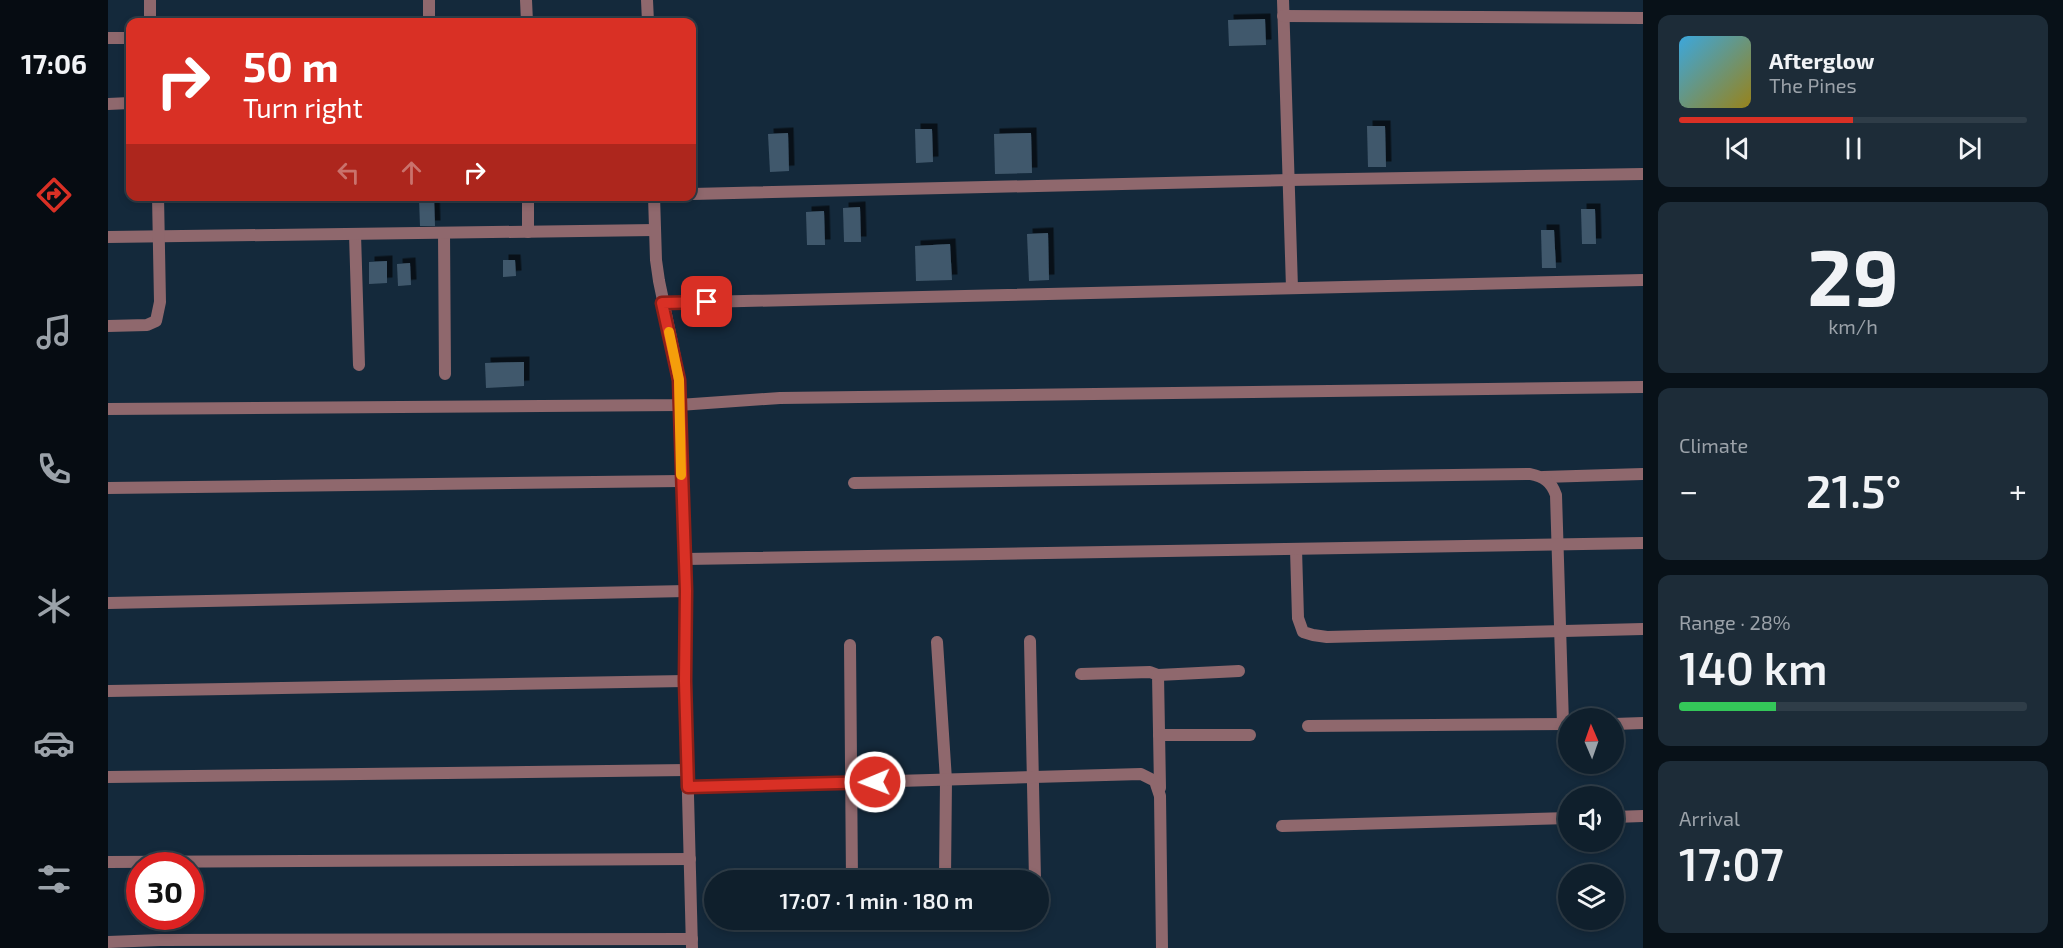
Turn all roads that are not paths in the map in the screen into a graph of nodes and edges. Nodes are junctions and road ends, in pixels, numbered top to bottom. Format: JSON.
{"nodes":[{"id":1,"x":150,"y":0,"type":"edge"},
{"id":2,"x":429,"y":0,"type":"edge"},
{"id":3,"x":526,"y":0,"type":"edge"},
{"id":4,"x":647,"y":0,"type":"edge"},
{"id":5,"x":1282,"y":0,"type":"edge"},
{"id":6,"x":1283,"y":16,"type":"junction"},
{"id":7,"x":150,"y":18,"type":"edge"},
{"id":8,"x":429,"y":18,"type":"edge"},
{"id":9,"x":527,"y":18,"type":"edge"},
{"id":10,"x":648,"y":18,"type":"edge"},
{"id":11,"x":1643,"y":18,"type":"edge"},
{"id":12,"x":108,"y":38,"type":"edge"},
{"id":13,"x":126,"y":38,"type":"edge"},
{"id":14,"x":126,"y":103,"type":"edge"},
{"id":15,"x":108,"y":104,"type":"edge"},
{"id":16,"x":1643,"y":174,"type":"edge"},
{"id":17,"x":1289,"y":180,"type":"junction"},
{"id":18,"x":696,"y":195,"type":"edge"},
{"id":19,"x":158,"y":201,"type":"edge"},
{"id":20,"x":528,"y":201,"type":"edge"},
{"id":21,"x":654,"y":201,"type":"edge"},
{"id":22,"x":655,"y":230,"type":"junction"},
{"id":23,"x":528,"y":232,"type":"junction"},
{"id":24,"x":444,"y":233,"type":"junction"},
{"id":25,"x":355,"y":234,"type":"junction"},
{"id":26,"x":159,"y":236,"type":"junction"},
{"id":27,"x":108,"y":237,"type":"edge"},
{"id":28,"x":1643,"y":280,"type":"edge"},
{"id":29,"x":1292,"y":288,"type":"junction"},
{"id":30,"x":662,"y":303,"type":"junction"},
{"id":31,"x":108,"y":326,"type":"edge"},
{"id":32,"x":359,"y":365,"type":"dead end"},
{"id":33,"x":445,"y":374,"type":"dead end"},
{"id":34,"x":1643,"y":387,"type":"edge"},
{"id":35,"x":679,"y":401,"type":"junction"},
{"id":36,"x":108,"y":408,"type":"edge"},
{"id":37,"x":1643,"y":474,"type":"edge"},
{"id":38,"x":1543,"y":477,"type":"junction"},
{"id":39,"x":681,"y":481,"type":"junction"},
{"id":40,"x":854,"y":483,"type":"dead end"},
{"id":41,"x":108,"y":488,"type":"edge"},
{"id":42,"x":1643,"y":543,"type":"edge"},
{"id":43,"x":1556,"y":545,"type":"junction"},
{"id":44,"x":1296,"y":549,"type":"junction"},
{"id":45,"x":685,"y":559,"type":"junction"},
{"id":46,"x":686,"y":591,"type":"junction"},
{"id":47,"x":108,"y":603,"type":"edge"},
{"id":48,"x":1643,"y":629,"type":"edge"},
{"id":49,"x":1559,"y":631,"type":"junction"},
{"id":50,"x":937,"y":642,"type":"dead end"},
{"id":51,"x":1030,"y":642,"type":"dead end"},
{"id":52,"x":850,"y":645,"type":"dead end"},
{"id":53,"x":1239,"y":671,"type":"dead end"},
{"id":54,"x":1081,"y":674,"type":"dead end"},
{"id":55,"x":1158,"y":675,"type":"junction"},
{"id":56,"x":685,"y":681,"type":"junction"},
{"id":57,"x":108,"y":691,"type":"edge"},
{"id":58,"x":1565,"y":708,"type":"edge"},
{"id":59,"x":1643,"y":723,"type":"edge"},
{"id":60,"x":1558,"y":724,"type":"edge"},
{"id":61,"x":1624,"y":724,"type":"edge"},
{"id":62,"x":1308,"y":726,"type":"dead end"},
{"id":63,"x":1159,"y":735,"type":"junction"},
{"id":64,"x":1250,"y":735,"type":"dead end"},
{"id":65,"x":687,"y":770,"type":"junction"},
{"id":66,"x":108,"y":777,"type":"edge"},
{"id":67,"x":1034,"y":777,"type":"junction"},
{"id":68,"x":946,"y":780,"type":"junction"},
{"id":69,"x":851,"y":782,"type":"junction"},
{"id":70,"x":688,"y":787,"type":"junction"},
{"id":71,"x":1160,"y":796,"type":"junction"},
{"id":72,"x":1643,"y":816,"type":"edge"},
{"id":73,"x":1624,"y":817,"type":"edge"},
{"id":74,"x":1558,"y":818,"type":"edge"},
{"id":75,"x":1282,"y":826,"type":"dead end"},
{"id":76,"x":690,"y":859,"type":"junction"},
{"id":77,"x":108,"y":862,"type":"edge"},
{"id":78,"x":852,"y":870,"type":"edge"},
{"id":79,"x":945,"y":870,"type":"edge"},
{"id":80,"x":1035,"y":870,"type":"edge"},
{"id":81,"x":108,"y":942,"type":"edge"},
{"id":82,"x":160,"y":944,"type":"edge"},
{"id":83,"x":692,"y":944,"type":"edge"},
{"id":84,"x":1162,"y":948,"type":"edge"}],
"edges":[{"from":1,"to":7,"type":"street"},
{"from":2,"to":8,"type":"street"},
{"from":3,"to":9,"type":"street"},
{"from":4,"to":10,"type":"street"},
{"from":5,"to":6,"type":"street"},
{"from":6,"to":11,"type":"street"},
{"from":6,"to":17,"type":"street"},
{"from":12,"to":13,"type":"street"},
{"from":14,"to":15,"type":"street"},
{"from":16,"to":17,"type":"street"},
{"from":17,"to":18,"type":"street"},
{"from":17,"to":29,"type":"street"},
{"from":19,"to":26,"type":"street"},
{"from":20,"to":23,"type":"street"},
{"from":21,"to":22,"type":"street"},
{"from":22,"to":23,"type":"street"},
{"from":22,"to":30,"type":"street"},
{"from":23,"to":24,"type":"street"},
{"from":24,"to":25,"type":"street"},
{"from":24,"to":33,"type":"street"},
{"from":25,"to":26,"type":"street"},
{"from":25,"to":32,"type":"street"},
{"from":26,"to":27,"type":"street"},
{"from":26,"to":31,"type":"street"},
{"from":28,"to":29,"type":"street"},
{"from":29,"to":30,"type":"street"},
{"from":30,"to":35,"type":"street"},
{"from":34,"to":35,"type":"street"},
{"from":35,"to":36,"type":"street"},
{"from":35,"to":39,"type":"street"},
{"from":37,"to":38,"type":"street"},
{"from":38,"to":40,"type":"street"},
{"from":38,"to":43,"type":"street"},
{"from":39,"to":41,"type":"street"},
{"from":39,"to":45,"type":"street"},
{"from":42,"to":43,"type":"street"},
{"from":43,"to":44,"type":"street"},
{"from":43,"to":49,"type":"street"},
{"from":44,"to":45,"type":"street"},
{"from":44,"to":49,"type":"street"},
{"from":45,"to":46,"type":"street"},
{"from":46,"to":47,"type":"street"},
{"from":46,"to":56,"type":"street"},
{"from":48,"to":49,"type":"street"},
{"from":49,"to":58,"type":"street"},
{"from":50,"to":68,"type":"street"},
{"from":51,"to":67,"type":"street"},
{"from":52,"to":69,"type":"street"},
{"from":53,"to":55,"type":"street"},
{"from":54,"to":55,"type":"street"},
{"from":55,"to":63,"type":"street"},
{"from":56,"to":57,"type":"street"},
{"from":56,"to":65,"type":"street"},
{"from":59,"to":61,"type":"street"},
{"from":60,"to":62,"type":"street"},
{"from":63,"to":64,"type":"street"},
{"from":63,"to":71,"type":"street"},
{"from":65,"to":66,"type":"street"},
{"from":65,"to":70,"type":"street"},
{"from":67,"to":68,"type":"street"},
{"from":67,"to":71,"type":"street"},
{"from":67,"to":80,"type":"street"},
{"from":68,"to":69,"type":"street"},
{"from":68,"to":79,"type":"street"},
{"from":69,"to":70,"type":"street"},
{"from":69,"to":78,"type":"street"},
{"from":70,"to":76,"type":"street"},
{"from":71,"to":84,"type":"street"},
{"from":72,"to":73,"type":"street"},
{"from":74,"to":75,"type":"street"},
{"from":76,"to":77,"type":"street"},
{"from":76,"to":83,"type":"street"},
{"from":81,"to":82,"type":"street"},
{"from":82,"to":83,"type":"street"}]}
